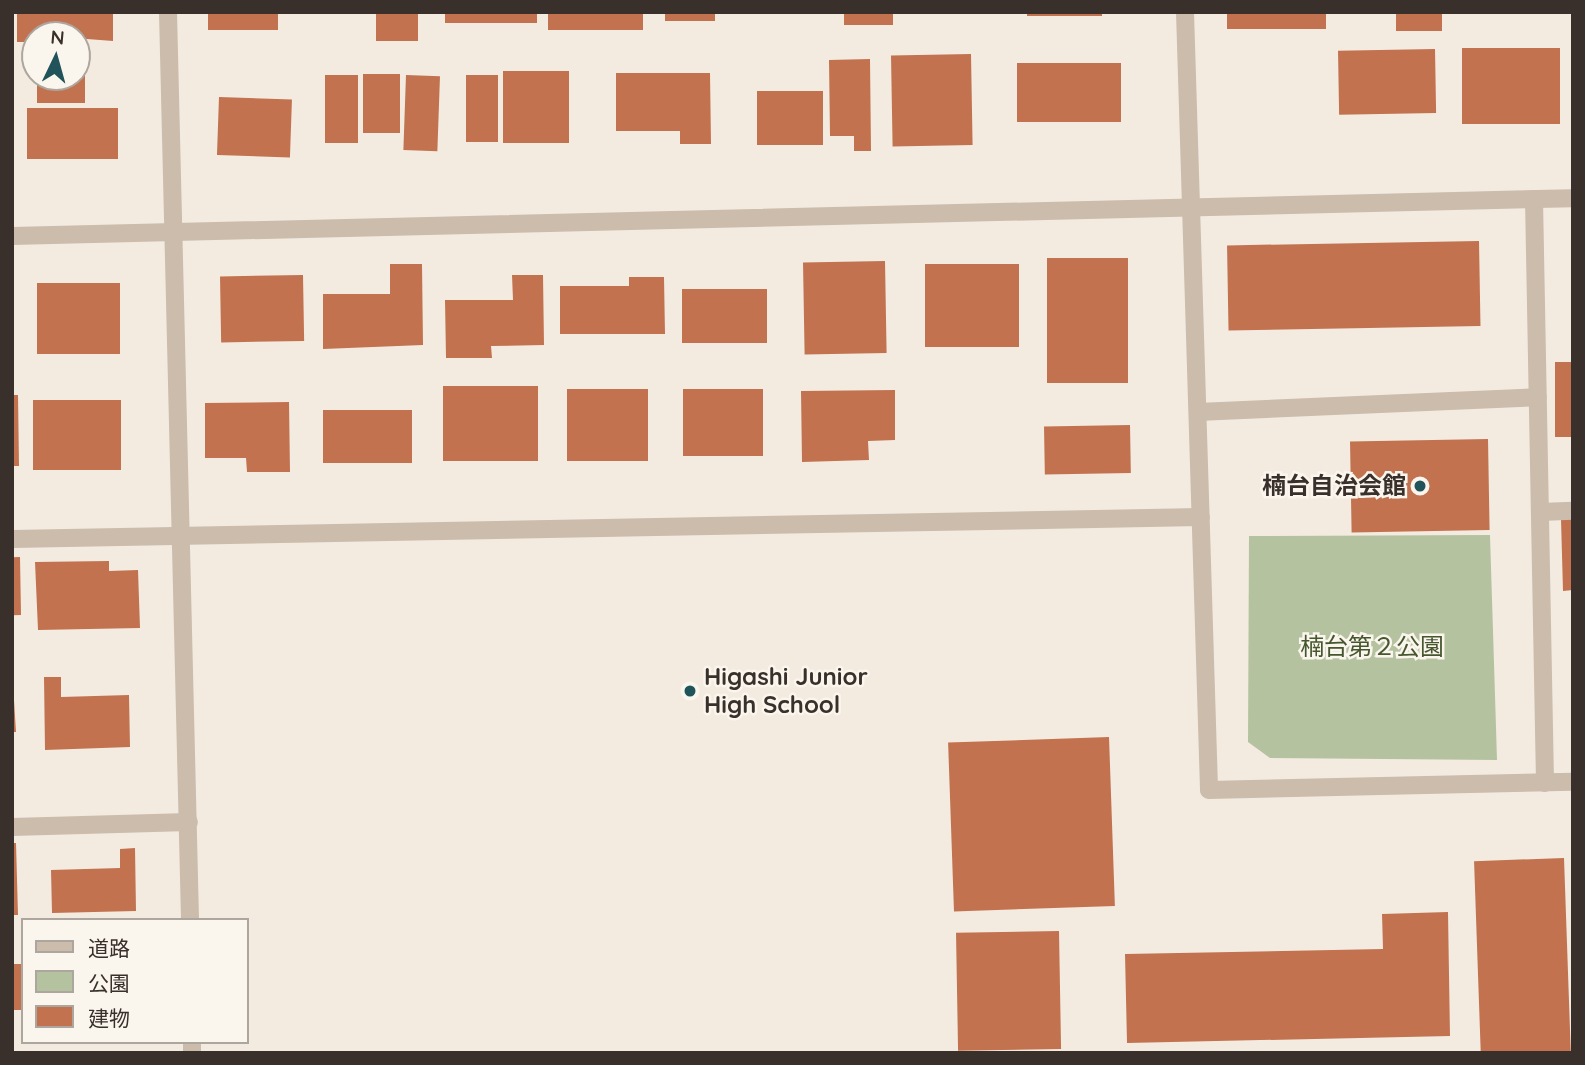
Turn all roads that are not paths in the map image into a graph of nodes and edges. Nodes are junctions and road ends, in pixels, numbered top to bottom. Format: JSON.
{"nodes":[{"id":1,"x":168,"y":12,"type":"edge"},
{"id":2,"x":1185,"y":12,"type":"edge"},
{"id":3,"x":1573,"y":198,"type":"edge"},
{"id":4,"x":1534,"y":199,"type":"junction"},
{"id":5,"x":1192,"y":207,"type":"junction"},
{"id":6,"x":177,"y":232,"type":"junction"},
{"id":7,"x":12,"y":236,"type":"edge"},
{"id":8,"x":1538,"y":397,"type":"junction"},
{"id":9,"x":1198,"y":412,"type":"junction"},
{"id":10,"x":1573,"y":511,"type":"edge"},
{"id":11,"x":1540,"y":512,"type":"junction"},
{"id":12,"x":1202,"y":517,"type":"junction"},
{"id":13,"x":185,"y":536,"type":"junction"},
{"id":14,"x":12,"y":539,"type":"edge"},
{"id":15,"x":1573,"y":782,"type":"edge"},
{"id":16,"x":1545,"y":783,"type":"junction"},
{"id":17,"x":189,"y":822,"type":"junction"},
{"id":18,"x":12,"y":827,"type":"edge"},
{"id":19,"x":190,"y":918,"type":"edge"}],
"edges":[{"from":1,"to":6,"type":"street"},
{"from":2,"to":5,"type":"street"},
{"from":3,"to":4,"type":"street"},
{"from":4,"to":5,"type":"street"},
{"from":4,"to":8,"type":"street"},
{"from":5,"to":6,"type":"street"},
{"from":5,"to":9,"type":"street"},
{"from":6,"to":7,"type":"street"},
{"from":6,"to":13,"type":"street"},
{"from":8,"to":9,"type":"street"},
{"from":8,"to":11,"type":"street"},
{"from":9,"to":12,"type":"street"},
{"from":10,"to":11,"type":"street"},
{"from":11,"to":16,"type":"street"},
{"from":12,"to":13,"type":"street"},
{"from":12,"to":16,"type":"street"},
{"from":13,"to":14,"type":"street"},
{"from":13,"to":17,"type":"street"},
{"from":15,"to":16,"type":"street"},
{"from":17,"to":18,"type":"street"},
{"from":17,"to":19,"type":"street"}]}
